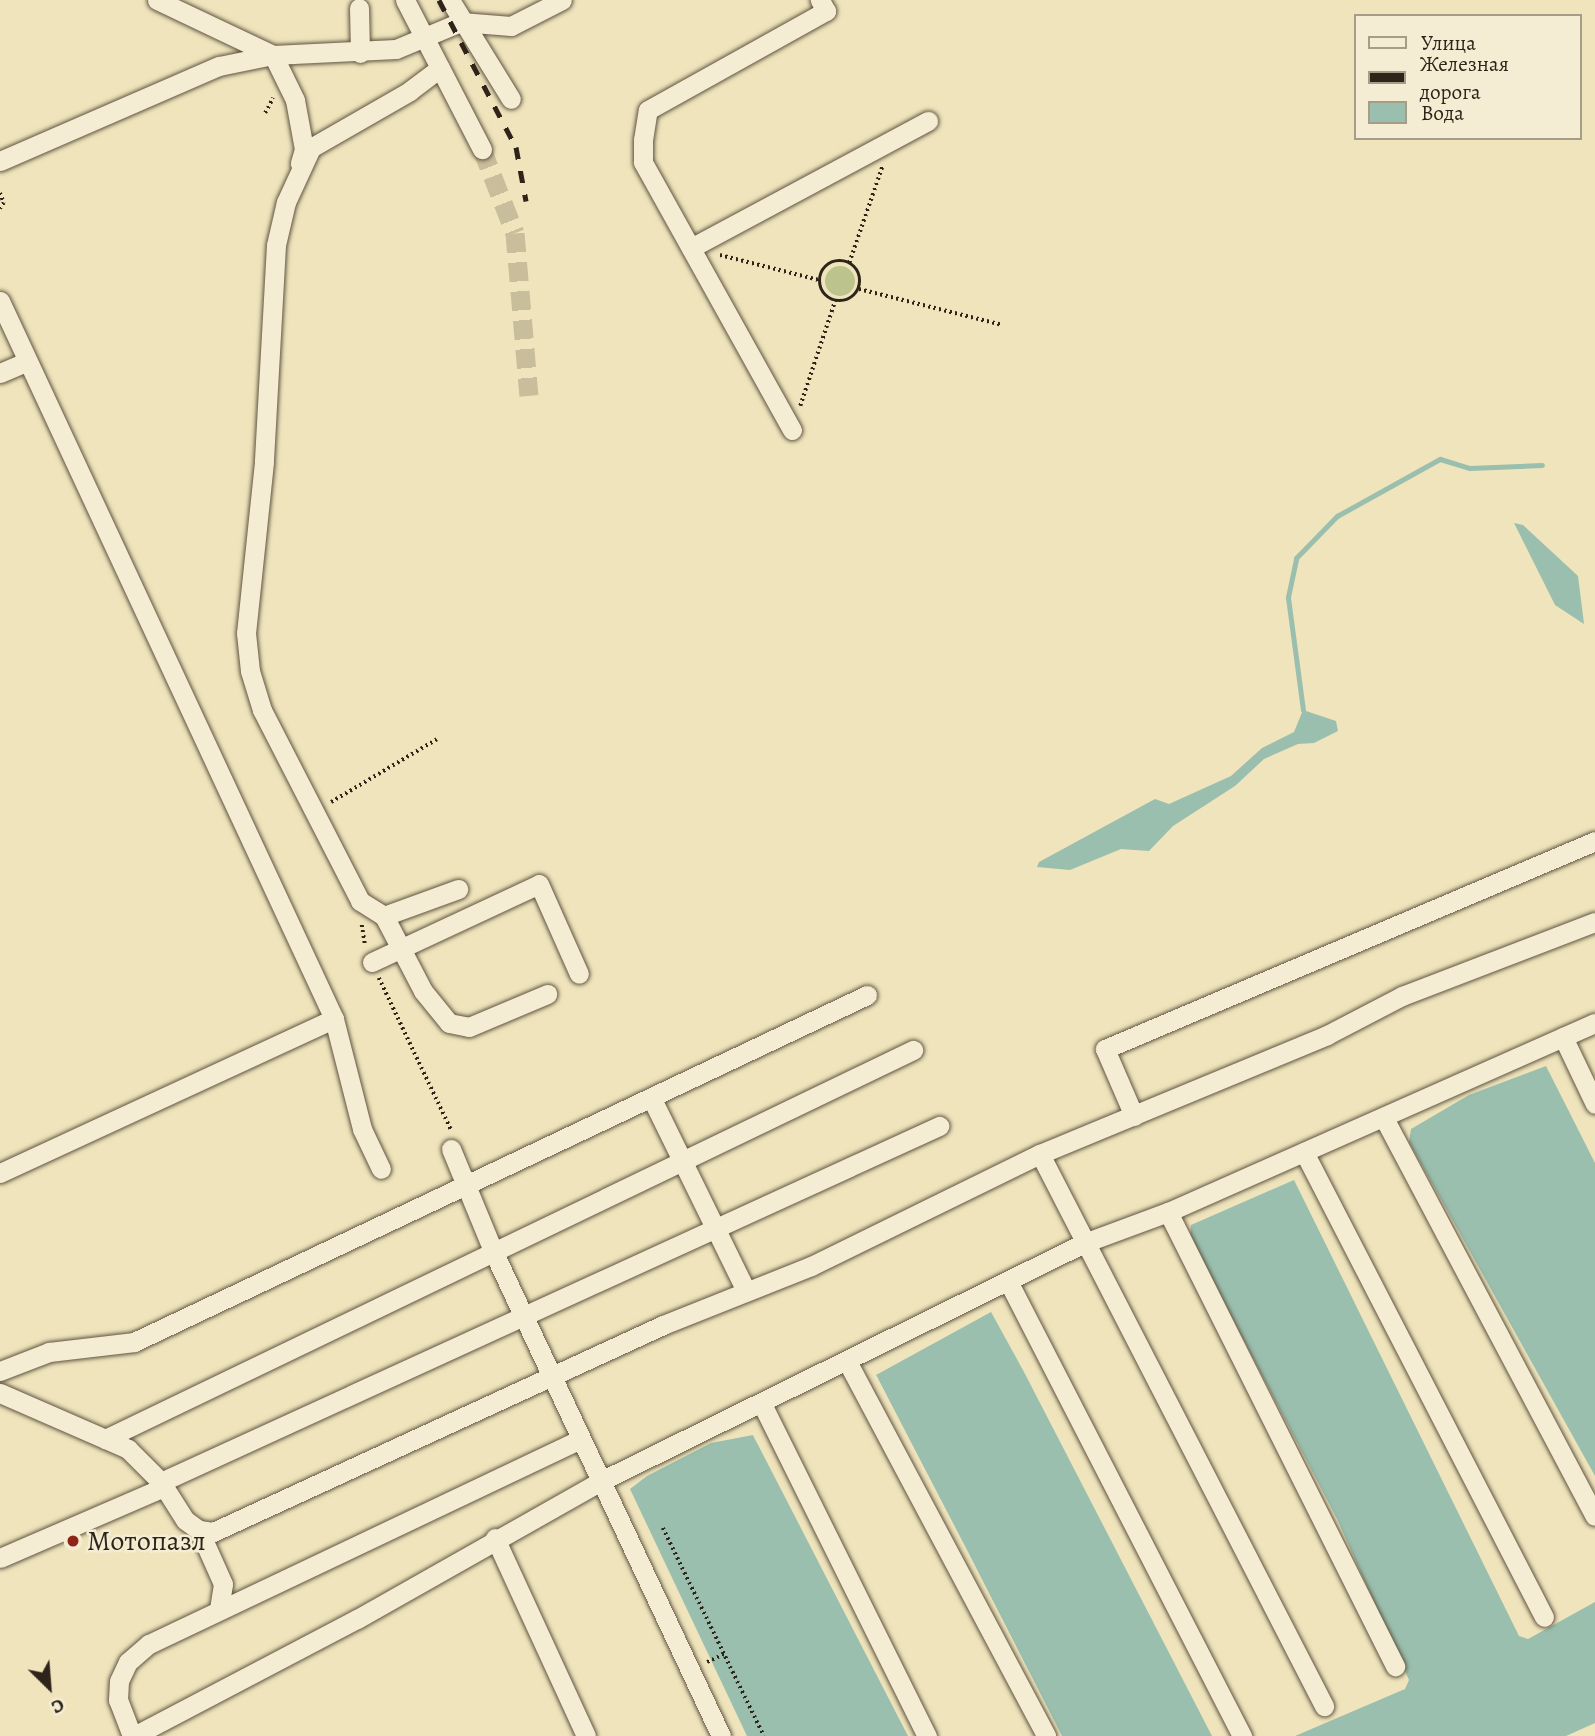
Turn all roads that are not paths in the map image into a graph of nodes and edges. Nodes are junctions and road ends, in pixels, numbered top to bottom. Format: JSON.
{"nodes":[{"id":1,"x":157,"y":0,"type":"edge"},
{"id":2,"x":405,"y":0,"type":"edge"},
{"id":3,"x":450,"y":0,"type":"edge"},
{"id":4,"x":562,"y":0,"type":"edge"},
{"id":5,"x":820,"y":0,"type":"edge"},
{"id":6,"x":359,"y":8,"type":"dead end"},
{"id":7,"x":461,"y":22,"type":"junction"},
{"id":8,"x":426,"y":39,"type":"junction"},
{"id":9,"x":360,"y":52,"type":"junction"},
{"id":10,"x":273,"y":55,"type":"junction"},
{"id":11,"x":440,"y":68,"type":"junction"},
{"id":12,"x":511,"y":99,"type":"dead end"},
{"id":13,"x":928,"y":121,"type":"dead end"},
{"id":14,"x":482,"y":149,"type":"tunnel mouth"},
{"id":15,"x":0,"y":161,"type":"edge"},
{"id":16,"x":298,"y":169,"type":"junction"},
{"id":17,"x":691,"y":248,"type":"junction"},
{"id":18,"x":0,"y":301,"type":"edge"},
{"id":19,"x":28,"y":361,"type":"junction"},
{"id":20,"x":0,"y":373,"type":"edge"},
{"id":21,"x":792,"y":430,"type":"road end"},
{"id":22,"x":1595,"y":842,"type":"edge"},
{"id":23,"x":458,"y":889,"type":"dead end"},
{"id":24,"x":384,"y":916,"type":"junction"},
{"id":25,"x":1595,"y":922,"type":"edge"},
{"id":26,"x":403,"y":948,"type":"junction"},
{"id":27,"x":372,"y":962,"type":"road end"},
{"id":28,"x":579,"y":974,"type":"dead end"},
{"id":29,"x":547,"y":994,"type":"dead end"},
{"id":30,"x":867,"y":995,"type":"dead end"},
{"id":31,"x":334,"y":1019,"type":"junction"},
{"id":32,"x":1595,"y":1023,"type":"edge"},
{"id":33,"x":1563,"y":1037,"type":"junction"},
{"id":34,"x":913,"y":1051,"type":"dead end"},
{"id":35,"x":652,"y":1099,"type":"junction"},
{"id":36,"x":1595,"y":1104,"type":"edge"},
{"id":37,"x":1134,"y":1116,"type":"junction"},
{"id":38,"x":1384,"y":1118,"type":"junction"},
{"id":39,"x":939,"y":1126,"type":"dead end"},
{"id":40,"x":451,"y":1149,"type":"road end"},
{"id":41,"x":1304,"y":1152,"type":"junction"},
{"id":42,"x":1040,"y":1154,"type":"junction"},
{"id":43,"x":684,"y":1163,"type":"junction"},
{"id":44,"x":382,"y":1169,"type":"dead end"},
{"id":45,"x":0,"y":1173,"type":"edge"},
{"id":46,"x":467,"y":1185,"type":"junction"},
{"id":47,"x":1168,"y":1212,"type":"junction"},
{"id":48,"x":714,"y":1226,"type":"junction"},
{"id":49,"x":1084,"y":1243,"type":"junction"},
{"id":50,"x":493,"y":1251,"type":"junction"},
{"id":51,"x":1008,"y":1281,"type":"junction"},
{"id":52,"x":746,"y":1291,"type":"junction"},
{"id":53,"x":523,"y":1315,"type":"junction"},
{"id":54,"x":848,"y":1363,"type":"junction"},
{"id":55,"x":0,"y":1371,"type":"edge"},
{"id":56,"x":551,"y":1377,"type":"junction"},
{"id":57,"x":0,"y":1393,"type":"edge"},
{"id":58,"x":762,"y":1404,"type":"junction"},
{"id":59,"x":105,"y":1439,"type":"junction"},
{"id":60,"x":579,"y":1440,"type":"junction"},
{"id":61,"x":599,"y":1482,"type":"junction"},
{"id":62,"x":162,"y":1484,"type":"junction"},
{"id":63,"x":1595,"y":1516,"type":"edge"},
{"id":64,"x":199,"y":1530,"type":"junction"},
{"id":65,"x":495,"y":1538,"type":"junction"},
{"id":66,"x":0,"y":1558,"type":"edge"},
{"id":67,"x":219,"y":1610,"type":"junction"},
{"id":68,"x":1544,"y":1617,"type":"dead end"},
{"id":69,"x":1395,"y":1666,"type":"dead end"},
{"id":70,"x":1324,"y":1706,"type":"dead end"},
{"id":71,"x":133,"y":1736,"type":"edge"},
{"id":72,"x":586,"y":1736,"type":"edge"},
{"id":73,"x":721,"y":1736,"type":"edge"},
{"id":74,"x":926,"y":1736,"type":"edge"},
{"id":75,"x":1046,"y":1736,"type":"edge"},
{"id":76,"x":1242,"y":1736,"type":"edge"}],
"edges":[{"from":1,"to":10,"type":"street"},
{"from":2,"to":8,"type":"street"},
{"from":3,"to":7,"type":"street"},
{"from":4,"to":7,"type":"street"},
{"from":5,"to":17,"type":"street"},
{"from":6,"to":9,"type":"street"},
{"from":7,"to":8,"type":"street"},
{"from":7,"to":12,"type":"street"},
{"from":8,"to":9,"type":"street"},
{"from":8,"to":11,"type":"street"},
{"from":9,"to":10,"type":"street"},
{"from":10,"to":15,"type":"street"},
{"from":10,"to":16,"type":"street"},
{"from":11,"to":14,"type":"street"},
{"from":11,"to":16,"type":"street"},
{"from":13,"to":17,"type":"street"},
{"from":16,"to":24,"type":"street"},
{"from":17,"to":21,"type":"street"},
{"from":18,"to":19,"type":"street"},
{"from":19,"to":20,"type":"street"},
{"from":19,"to":31,"type":"street"},
{"from":22,"to":37,"type":"street"},
{"from":23,"to":24,"type":"street"},
{"from":24,"to":26,"type":"street"},
{"from":25,"to":37,"type":"street"},
{"from":26,"to":27,"type":"street"},
{"from":26,"to":28,"type":"street"},
{"from":26,"to":29,"type":"street"},
{"from":30,"to":35,"type":"street"},
{"from":31,"to":44,"type":"street"},
{"from":31,"to":45,"type":"street"},
{"from":32,"to":33,"type":"street"},
{"from":33,"to":36,"type":"street"},
{"from":33,"to":38,"type":"street"},
{"from":34,"to":43,"type":"street"},
{"from":35,"to":43,"type":"street"},
{"from":35,"to":46,"type":"street"},
{"from":37,"to":42,"type":"street"},
{"from":38,"to":41,"type":"street"},
{"from":38,"to":63,"type":"street"},
{"from":39,"to":48,"type":"street"},
{"from":40,"to":46,"type":"street"},
{"from":41,"to":47,"type":"street"},
{"from":41,"to":68,"type":"street"},
{"from":42,"to":49,"type":"street"},
{"from":42,"to":52,"type":"street"},
{"from":43,"to":48,"type":"street"},
{"from":43,"to":50,"type":"street"},
{"from":46,"to":50,"type":"street"},
{"from":46,"to":55,"type":"street"},
{"from":47,"to":49,"type":"street"},
{"from":47,"to":69,"type":"street"},
{"from":48,"to":52,"type":"street"},
{"from":48,"to":53,"type":"street"},
{"from":49,"to":51,"type":"street"},
{"from":49,"to":70,"type":"street"},
{"from":50,"to":53,"type":"street"},
{"from":50,"to":59,"type":"street"},
{"from":51,"to":54,"type":"street"},
{"from":51,"to":76,"type":"street"},
{"from":52,"to":56,"type":"street"},
{"from":53,"to":56,"type":"street"},
{"from":53,"to":62,"type":"street"},
{"from":54,"to":58,"type":"street"},
{"from":54,"to":75,"type":"street"},
{"from":56,"to":60,"type":"street"},
{"from":56,"to":64,"type":"street"},
{"from":57,"to":59,"type":"street"},
{"from":58,"to":61,"type":"street"},
{"from":58,"to":74,"type":"street"},
{"from":59,"to":62,"type":"street"},
{"from":60,"to":61,"type":"street"},
{"from":60,"to":67,"type":"street"},
{"from":61,"to":65,"type":"street"},
{"from":61,"to":73,"type":"street"},
{"from":62,"to":64,"type":"street"},
{"from":62,"to":66,"type":"street"},
{"from":64,"to":67,"type":"street"},
{"from":65,"to":71,"type":"street"},
{"from":65,"to":72,"type":"street"},
{"from":67,"to":71,"type":"street"}]}
